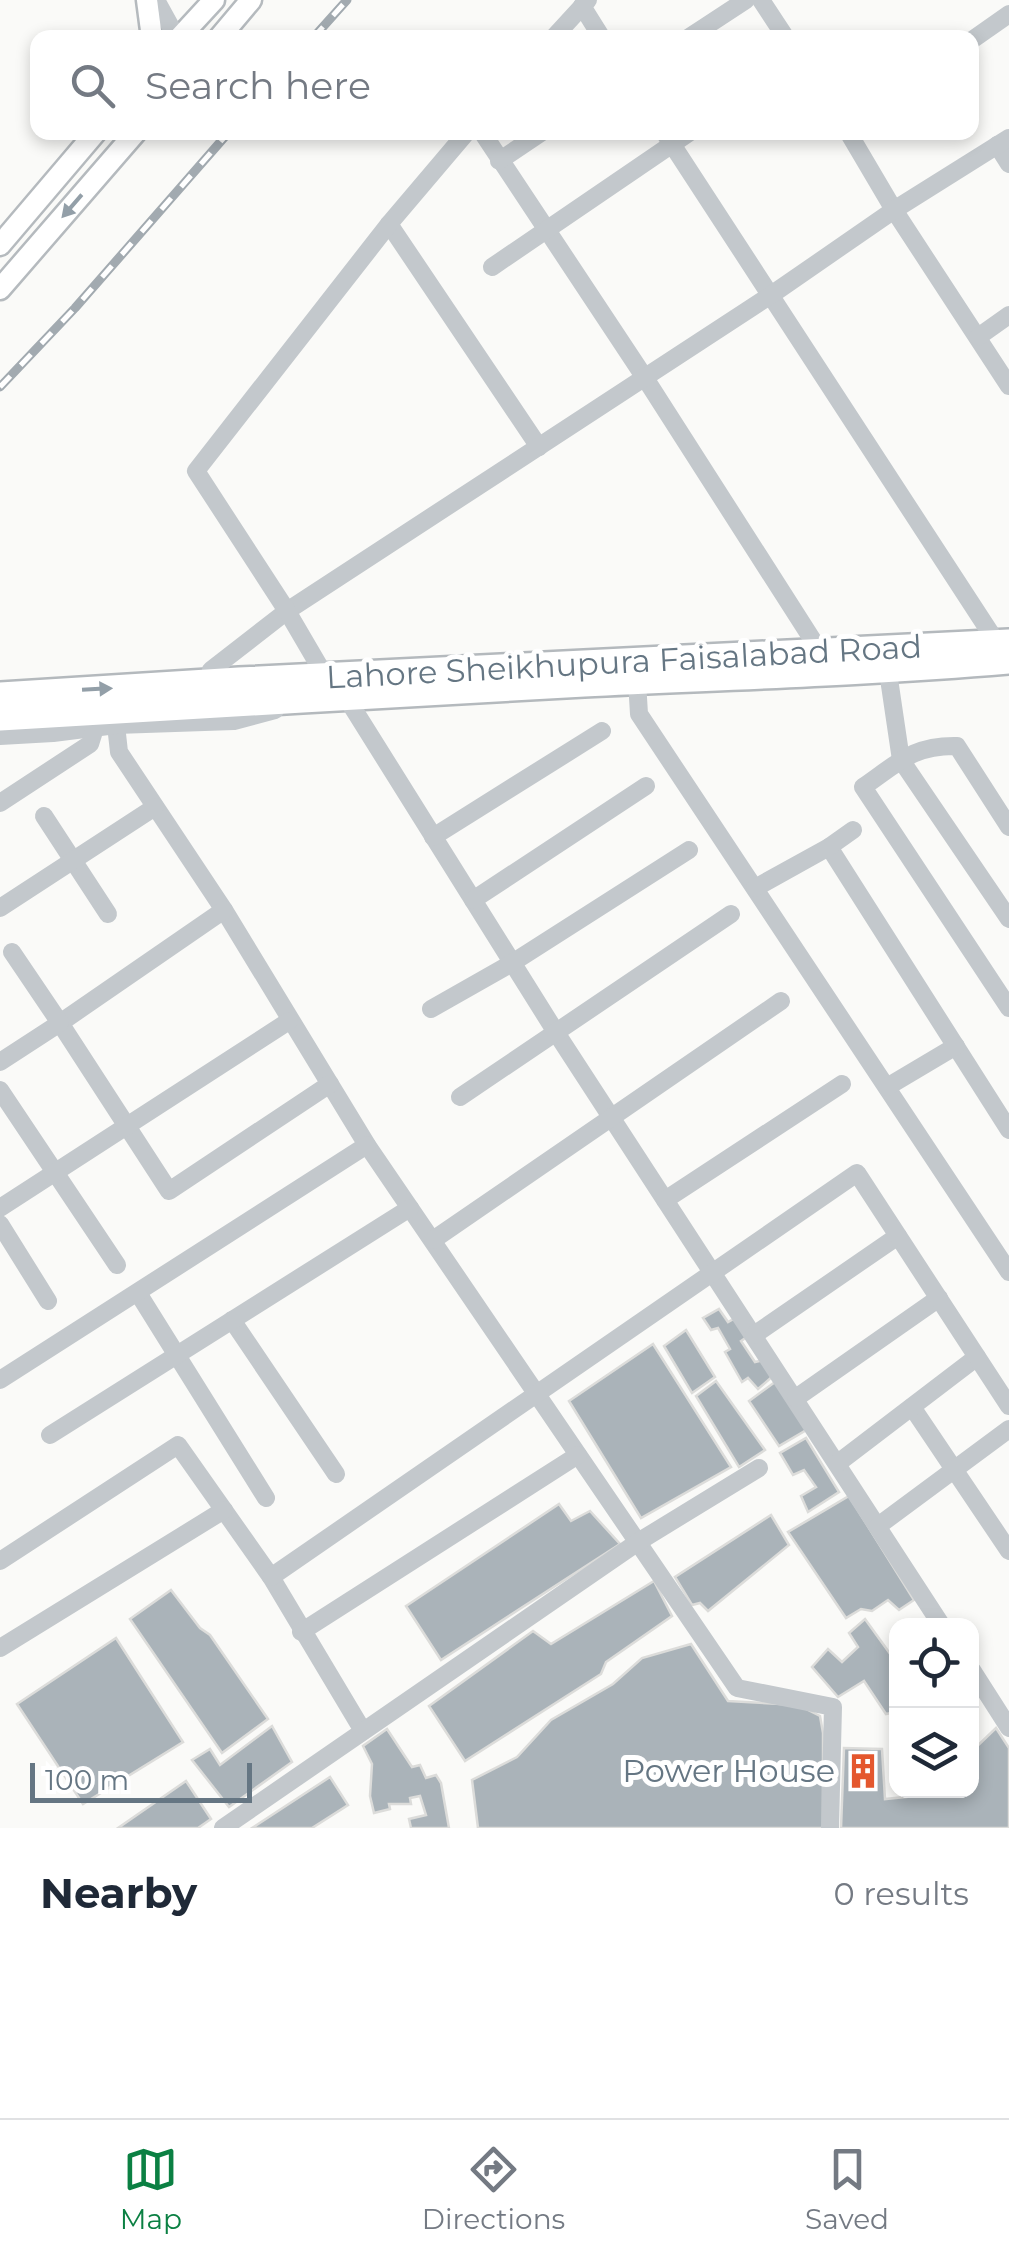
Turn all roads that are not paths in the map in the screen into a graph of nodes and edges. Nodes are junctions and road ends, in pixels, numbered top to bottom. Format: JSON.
{"nodes":[{"id":1,"x":147,"y":0,"type":"edge"},
{"id":2,"x":156,"y":0,"type":"edge"},
{"id":3,"x":189,"y":0,"type":"edge"},
{"id":4,"x":214,"y":0,"type":"edge"},
{"id":5,"x":251,"y":0,"type":"edge"},
{"id":6,"x":746,"y":0,"type":"edge"},
{"id":7,"x":761,"y":0,"type":"edge"},
{"id":8,"x":585,"y":3,"type":"edge"},
{"id":9,"x":1009,"y":14,"type":"edge"},
{"id":10,"x":151,"y":30,"type":"edge"},
{"id":11,"x":173,"y":30,"type":"edge"},
{"id":12,"x":186,"y":30,"type":"edge"},
{"id":13,"x":225,"y":30,"type":"edge"},
{"id":14,"x":561,"y":30,"type":"edge"},
{"id":15,"x":598,"y":30,"type":"edge"},
{"id":16,"x":700,"y":30,"type":"edge"},
{"id":17,"x":781,"y":30,"type":"edge"},
{"id":18,"x":979,"y":35,"type":"edge"},
{"id":19,"x":89,"y":140,"type":"edge"},
{"id":20,"x":129,"y":140,"type":"edge"},
{"id":21,"x":461,"y":140,"type":"edge"},
{"id":22,"x":487,"y":140,"type":"edge"},
{"id":23,"x":530,"y":140,"type":"edge"},
{"id":24,"x":665,"y":140,"type":"edge"},
{"id":25,"x":669,"y":140,"type":"edge"},
{"id":26,"x":853,"y":140,"type":"edge"},
{"id":27,"x":1003,"y":142,"type":"edge"},
{"id":28,"x":500,"y":160,"type":"junction"},
{"id":29,"x":1009,"y":164,"type":"edge"},
{"id":30,"x":894,"y":210,"type":"junction"},
{"id":31,"x":389,"y":224,"type":"junction"},
{"id":32,"x":546,"y":230,"type":"junction"},
{"id":33,"x":0,"y":246,"type":"edge"},
{"id":34,"x":492,"y":267,"type":"dead end"},
{"id":35,"x":0,"y":289,"type":"edge"},
{"id":36,"x":771,"y":295,"type":"junction"},
{"id":37,"x":1009,"y":315,"type":"edge"},
{"id":38,"x":978,"y":337,"type":"junction"},
{"id":39,"x":645,"y":378,"type":"junction"},
{"id":40,"x":1009,"y":386,"type":"edge"},
{"id":41,"x":539,"y":448,"type":"junction"},
{"id":42,"x":288,"y":612,"type":"junction"},
{"id":43,"x":1005,"y":649,"type":"edge"},
{"id":44,"x":821,"y":653,"type":"junction"},
{"id":45,"x":211,"y":670,"type":"dead end"},
{"id":46,"x":888,"y":672,"type":"junction"},
{"id":47,"x":637,"y":682,"type":"junction"},
{"id":48,"x":322,"y":687,"type":"junction"},
{"id":49,"x":0,"y":695,"type":"edge"},
{"id":50,"x":346,"y":697,"type":"junction"},
{"id":51,"x":0,"y":718,"type":"edge"},
{"id":52,"x":116,"y":725,"type":"junction"},
{"id":53,"x":95,"y":728,"type":"junction"},
{"id":54,"x":602,"y":731,"type":"dead end"},
{"id":55,"x":0,"y":736,"type":"edge"},
{"id":56,"x":901,"y":760,"type":"junction"},
{"id":57,"x":646,"y":786,"type":"dead end"},
{"id":58,"x":0,"y":803,"type":"edge"},
{"id":59,"x":155,"y":806,"type":"junction"},
{"id":60,"x":44,"y":816,"type":"dead end"},
{"id":61,"x":1009,"y":827,"type":"edge"},
{"id":62,"x":853,"y":830,"type":"dead end"},
{"id":63,"x":433,"y":837,"type":"junction"},
{"id":64,"x":829,"y":847,"type":"junction"},
{"id":65,"x":690,"y":850,"type":"dead end"},
{"id":66,"x":72,"y":860,"type":"junction"},
{"id":67,"x":755,"y":888,"type":"junction"},
{"id":68,"x":473,"y":900,"type":"junction"},
{"id":69,"x":0,"y":908,"type":"edge"},
{"id":70,"x":224,"y":910,"type":"junction"},
{"id":71,"x":108,"y":914,"type":"dead end"},
{"id":72,"x":731,"y":914,"type":"dead end"},
{"id":73,"x":1009,"y":920,"type":"edge"},
{"id":74,"x":12,"y":952,"type":"dead end"},
{"id":75,"x":512,"y":963,"type":"junction"},
{"id":76,"x":782,"y":1001,"type":"dead end"},
{"id":77,"x":1009,"y":1008,"type":"edge"},
{"id":78,"x":431,"y":1009,"type":"dead end"},
{"id":79,"x":289,"y":1021,"type":"junction"},
{"id":80,"x":60,"y":1022,"type":"junction"},
{"id":81,"x":556,"y":1034,"type":"junction"},
{"id":82,"x":956,"y":1046,"type":"junction"},
{"id":83,"x":0,"y":1062,"type":"edge"},
{"id":84,"x":330,"y":1084,"type":"junction"},
{"id":85,"x":842,"y":1084,"type":"dead end"},
{"id":86,"x":887,"y":1087,"type":"junction"},
{"id":87,"x":0,"y":1090,"type":"edge"},
{"id":88,"x":460,"y":1097,"type":"dead end"},
{"id":89,"x":611,"y":1118,"type":"junction"},
{"id":90,"x":128,"y":1127,"type":"junction"},
{"id":91,"x":1009,"y":1130,"type":"edge"},
{"id":92,"x":367,"y":1144,"type":"junction"},
{"id":93,"x":56,"y":1173,"type":"junction"},
{"id":94,"x":665,"y":1200,"type":"junction"},
{"id":95,"x":0,"y":1208,"type":"edge"},
{"id":96,"x":410,"y":1208,"type":"junction"},
{"id":97,"x":0,"y":1224,"type":"edge"},
{"id":98,"x":898,"y":1236,"type":"junction"},
{"id":99,"x":433,"y":1240,"type":"junction"},
{"id":100,"x":117,"y":1265,"type":"dead end"},
{"id":101,"x":1009,"y":1272,"type":"edge"},
{"id":102,"x":714,"y":1273,"type":"junction"},
{"id":103,"x":138,"y":1294,"type":"junction"},
{"id":104,"x":939,"y":1298,"type":"junction"},
{"id":105,"x":48,"y":1300,"type":"dead end"},
{"id":106,"x":232,"y":1320,"type":"junction"},
{"id":107,"x":754,"y":1335,"type":"junction"},
{"id":108,"x":177,"y":1355,"type":"junction"},
{"id":109,"x":977,"y":1357,"type":"junction"},
{"id":110,"x":0,"y":1380,"type":"edge"},
{"id":111,"x":538,"y":1393,"type":"junction"},
{"id":112,"x":796,"y":1398,"type":"junction"},
{"id":113,"x":1009,"y":1406,"type":"edge"},
{"id":114,"x":912,"y":1407,"type":"junction"},
{"id":115,"x":1009,"y":1429,"type":"edge"},
{"id":116,"x":50,"y":1435,"type":"dead end"},
{"id":117,"x":578,"y":1454,"type":"junction"},
{"id":118,"x":838,"y":1464,"type":"junction"},
{"id":119,"x":759,"y":1468,"type":"dead end"},
{"id":120,"x":954,"y":1470,"type":"junction"},
{"id":121,"x":336,"y":1474,"type":"dead end"},
{"id":122,"x":266,"y":1498,"type":"dead end"},
{"id":123,"x":224,"y":1510,"type":"junction"},
{"id":124,"x":878,"y":1526,"type":"junction"},
{"id":125,"x":638,"y":1542,"type":"junction"},
{"id":126,"x":1009,"y":1551,"type":"edge"},
{"id":127,"x":0,"y":1561,"type":"edge"},
{"id":128,"x":271,"y":1577,"type":"junction"},
{"id":129,"x":937,"y":1618,"type":"edge"},
{"id":130,"x":301,"y":1632,"type":"junction"},
{"id":131,"x":0,"y":1648,"type":"edge"},
{"id":132,"x":979,"y":1681,"type":"edge"},
{"id":133,"x":1009,"y":1728,"type":"edge"},
{"id":134,"x":364,"y":1731,"type":"junction"},
{"id":135,"x":222,"y":1828,"type":"edge"},
{"id":136,"x":830,"y":1828,"type":"edge"}],
"edges":[{"from":1,"to":10,"type":"main road"},
{"from":2,"to":11,"type":"street"},
{"from":3,"to":4,"type":"main road"},
{"from":4,"to":12,"type":"main road"},
{"from":5,"to":13,"type":"main road"},
{"from":6,"to":16,"type":"street"},
{"from":7,"to":17,"type":"street"},
{"from":8,"to":14,"type":"street"},
{"from":8,"to":15,"type":"street"},
{"from":9,"to":18,"type":"street"},
{"from":19,"to":33,"type":"main road"},
{"from":20,"to":35,"type":"main road","one_way":true},
{"from":21,"to":31,"type":"street"},
{"from":22,"to":28,"type":"street"},
{"from":23,"to":28,"type":"street"},
{"from":24,"to":32,"type":"street"},
{"from":25,"to":36,"type":"street"},
{"from":26,"to":30,"type":"street"},
{"from":27,"to":29,"type":"street"},
{"from":27,"to":30,"type":"street"},
{"from":28,"to":32,"type":"street"},
{"from":30,"to":36,"type":"street"},
{"from":30,"to":38,"type":"street"},
{"from":31,"to":41,"type":"street"},
{"from":31,"to":42,"type":"street"},
{"from":32,"to":34,"type":"street"},
{"from":32,"to":39,"type":"street"},
{"from":36,"to":39,"type":"street"},
{"from":36,"to":43,"type":"street"},
{"from":37,"to":38,"type":"street"},
{"from":38,"to":40,"type":"street"},
{"from":39,"to":41,"type":"street"},
{"from":39,"to":44,"type":"street"},
{"from":41,"to":42,"type":"street"},
{"from":42,"to":45,"type":"street"},
{"from":42,"to":48,"type":"street"},
{"from":43,"to":44,"type":"highway","name":"Lahore Sheikhupura Faisalabad Road"},
{"from":43,"to":46,"type":"highway","name":"Lahore Sheikhupura Faisalabad Road"},
{"from":44,"to":48,"type":"highway","name":"Lahore Sheikhupura Faisalabad Road"},
{"from":46,"to":47,"type":"highway","name":"Lahore Sheikhupura Faisalabad Road"},
{"from":46,"to":56,"type":"street"},
{"from":47,"to":50,"type":"highway","name":"Lahore Sheikhupura Faisalabad Road"},
{"from":47,"to":67,"type":"street"},
{"from":49,"to":48,"type":"highway","name":"Lahore Sheikhupura Faisalabad Road","one_way":true},
{"from":48,"to":50,"type":"highway","name":"Lahore Sheikhupura Faisalabad Road"},
{"from":48,"to":51,"type":"highway","name":"Lahore Sheikhupura Faisalabad Road"},
{"from":48,"to":52,"type":"street"},
{"from":50,"to":63,"type":"street"},
{"from":52,"to":53,"type":"street"},
{"from":52,"to":59,"type":"street"},
{"from":53,"to":55,"type":"street"},
{"from":53,"to":58,"type":"street"},
{"from":54,"to":63,"type":"street"},
{"from":56,"to":61,"type":"street"},
{"from":56,"to":73,"type":"street"},
{"from":56,"to":77,"type":"street"},
{"from":57,"to":68,"type":"street"},
{"from":59,"to":66,"type":"street"},
{"from":59,"to":70,"type":"street"},
{"from":60,"to":66,"type":"street"},
{"from":62,"to":64,"type":"street"},
{"from":63,"to":68,"type":"street"},
{"from":64,"to":67,"type":"street"},
{"from":64,"to":82,"type":"street"},
{"from":65,"to":75,"type":"street"},
{"from":66,"to":69,"type":"street"},
{"from":66,"to":71,"type":"street"},
{"from":67,"to":86,"type":"street"},
{"from":68,"to":75,"type":"street"},
{"from":70,"to":79,"type":"street"},
{"from":70,"to":80,"type":"street"},
{"from":72,"to":81,"type":"street"},
{"from":74,"to":80,"type":"street"},
{"from":75,"to":78,"type":"street"},
{"from":75,"to":81,"type":"street"},
{"from":76,"to":89,"type":"street"},
{"from":79,"to":84,"type":"street"},
{"from":79,"to":90,"type":"street"},
{"from":80,"to":83,"type":"street"},
{"from":80,"to":90,"type":"street"},
{"from":81,"to":88,"type":"street"},
{"from":81,"to":89,"type":"street"},
{"from":82,"to":86,"type":"street"},
{"from":82,"to":91,"type":"street"},
{"from":84,"to":90,"type":"street"},
{"from":84,"to":92,"type":"street"},
{"from":85,"to":94,"type":"street"},
{"from":86,"to":101,"type":"street"},
{"from":87,"to":93,"type":"street"},
{"from":89,"to":94,"type":"street"},
{"from":89,"to":99,"type":"street"},
{"from":90,"to":93,"type":"street"},
{"from":92,"to":96,"type":"street"},
{"from":92,"to":103,"type":"street"},
{"from":93,"to":95,"type":"street"},
{"from":93,"to":100,"type":"street"},
{"from":94,"to":102,"type":"street"},
{"from":96,"to":99,"type":"street"},
{"from":96,"to":106,"type":"street"},
{"from":97,"to":105,"type":"street"},
{"from":98,"to":102,"type":"street"},
{"from":98,"to":104,"type":"street"},
{"from":98,"to":107,"type":"street"},
{"from":99,"to":111,"type":"street"},
{"from":102,"to":107,"type":"street"},
{"from":102,"to":111,"type":"street"},
{"from":103,"to":108,"type":"street"},
{"from":103,"to":110,"type":"street"},
{"from":104,"to":109,"type":"street"},
{"from":104,"to":112,"type":"street"},
{"from":106,"to":108,"type":"street"},
{"from":106,"to":121,"type":"street"},
{"from":107,"to":112,"type":"street"},
{"from":108,"to":116,"type":"street"},
{"from":108,"to":122,"type":"street"},
{"from":109,"to":113,"type":"street"},
{"from":109,"to":114,"type":"street"},
{"from":111,"to":117,"type":"street"},
{"from":111,"to":128,"type":"street"},
{"from":112,"to":118,"type":"street"},
{"from":114,"to":118,"type":"street"},
{"from":114,"to":120,"type":"street"},
{"from":115,"to":120,"type":"street"},
{"from":117,"to":125,"type":"street"},
{"from":117,"to":130,"type":"street"},
{"from":118,"to":124,"type":"street"},
{"from":119,"to":125,"type":"street"},
{"from":120,"to":124,"type":"street"},
{"from":120,"to":126,"type":"street"},
{"from":123,"to":127,"type":"street"},
{"from":123,"to":128,"type":"street"},
{"from":123,"to":131,"type":"street"},
{"from":124,"to":129,"type":"street"},
{"from":125,"to":134,"type":"street"},
{"from":125,"to":136,"type":"street"},
{"from":128,"to":130,"type":"street"},
{"from":130,"to":134,"type":"street"},
{"from":132,"to":133,"type":"street"},
{"from":134,"to":135,"type":"street"}]}
